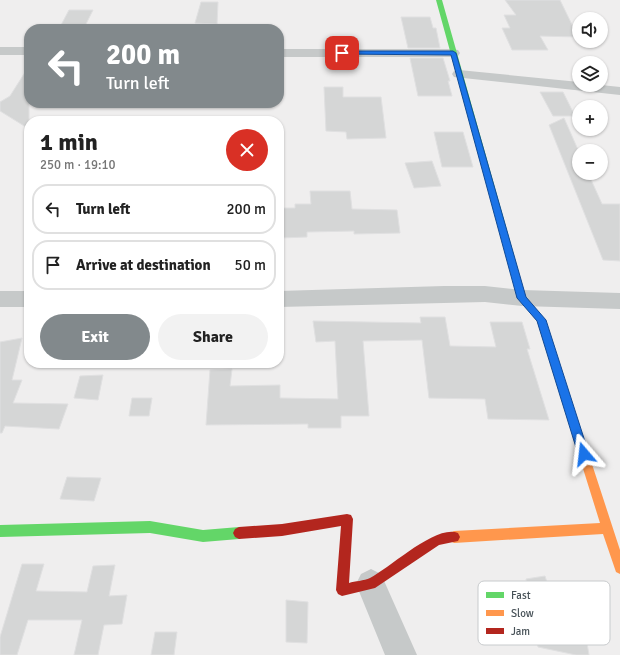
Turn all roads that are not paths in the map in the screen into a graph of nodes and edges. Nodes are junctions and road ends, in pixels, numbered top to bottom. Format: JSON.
{"nodes":[{"id":1,"x":438,"y":0,"type":"edge"},
{"id":2,"x":0,"y":51,"type":"edge"},
{"id":3,"x":24,"y":51,"type":"edge"},
{"id":4,"x":284,"y":53,"type":"edge"},
{"id":5,"x":453,"y":53,"type":"junction"},
{"id":6,"x":460,"y":74,"type":"junction"},
{"id":7,"x":620,"y":91,"type":"edge"},
{"id":8,"x":522,"y":298,"type":"junction"},
{"id":9,"x":0,"y":299,"type":"edge"},
{"id":10,"x":24,"y":299,"type":"edge"},
{"id":11,"x":284,"y":299,"type":"edge"},
{"id":12,"x":620,"y":301,"type":"edge"},
{"id":13,"x":607,"y":528,"type":"junction"},
{"id":14,"x":0,"y":531,"type":"edge"},
{"id":15,"x":620,"y":568,"type":"edge"},
{"id":16,"x":371,"y":584,"type":"junction"},
{"id":17,"x":401,"y":655,"type":"edge"}],
"edges":[{"from":1,"to":5,"type":"street"},
{"from":2,"to":3,"type":"street"},
{"from":4,"to":5,"type":"street"},
{"from":5,"to":6,"type":"street"},
{"from":6,"to":7,"type":"street"},
{"from":6,"to":8,"type":"street"},
{"from":8,"to":11,"type":"street"},
{"from":8,"to":12,"type":"street"},
{"from":8,"to":13,"type":"street"},
{"from":9,"to":10,"type":"street"},
{"from":13,"to":15,"type":"street"},
{"from":13,"to":16,"type":"street"},
{"from":14,"to":16,"type":"street"},
{"from":16,"to":17,"type":"street"}]}
